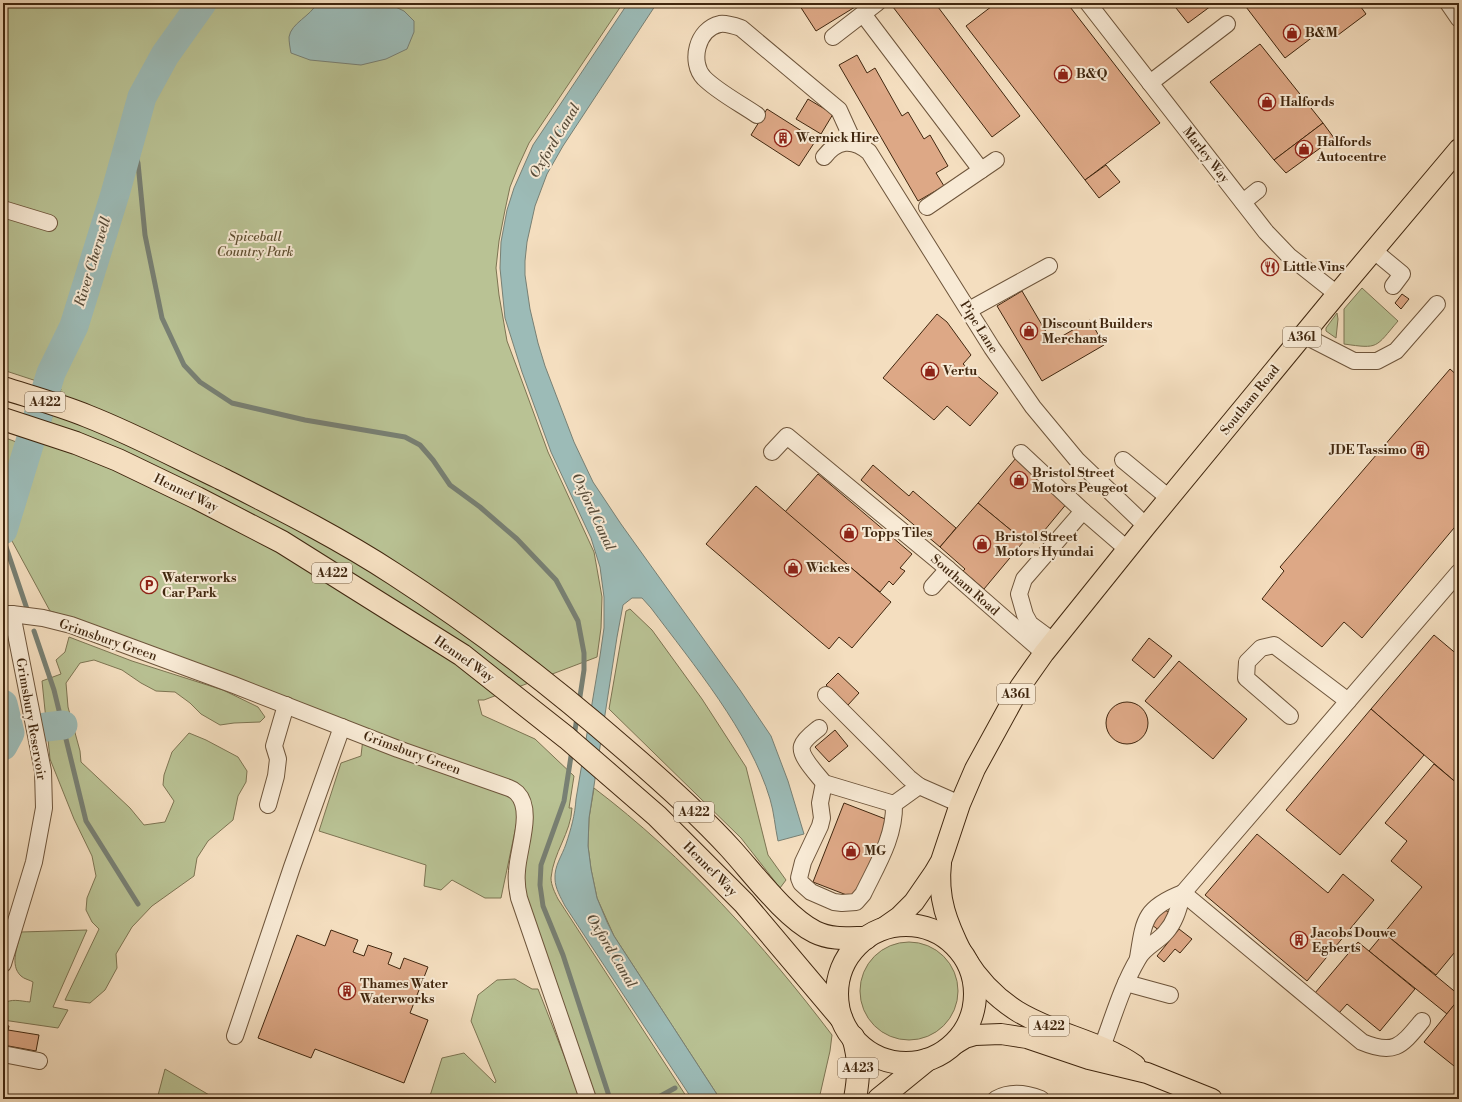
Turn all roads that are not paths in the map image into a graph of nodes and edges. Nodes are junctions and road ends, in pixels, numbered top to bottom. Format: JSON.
{"nodes":[{"id":1,"x":877,"y":3,"type":"edge"},
{"id":2,"x":1088,"y":3,"type":"edge"},
{"id":3,"x":1448,"y":3,"type":"edge"},
{"id":4,"x":863,"y":14,"type":"junction"},
{"id":5,"x":1459,"y":19,"type":"edge"},
{"id":6,"x":1227,"y":24,"type":"dead end"},
{"id":7,"x":833,"y":37,"type":"dead end"},
{"id":8,"x":1150,"y":83,"type":"junction"},
{"id":9,"x":757,"y":115,"type":"dead end"},
{"id":10,"x":854,"y":143,"type":"junction"},
{"id":11,"x":1459,"y":149,"type":"edge"},
{"id":12,"x":824,"y":157,"type":"dead end"},
{"id":13,"x":996,"y":160,"type":"dead end"},
{"id":14,"x":981,"y":170,"type":"junction"},
{"id":15,"x":1258,"y":190,"type":"dead end"},
{"id":16,"x":1243,"y":202,"type":"junction"},
{"id":17,"x":927,"y":207,"type":"dead end"},
{"id":18,"x":3,"y":209,"type":"edge"},
{"id":19,"x":49,"y":223,"type":"dead end"},
{"id":20,"x":1374,"y":250,"type":"junction"},
{"id":21,"x":1049,"y":266,"type":"dead end"},
{"id":22,"x":1393,"y":286,"type":"dead end"},
{"id":23,"x":1336,"y":294,"type":"junction"},
{"id":24,"x":1437,"y":304,"type":"dead end"},
{"id":25,"x":969,"y":310,"type":"junction"},
{"id":26,"x":1304,"y":334,"type":"junction"},
{"id":27,"x":3,"y":388,"type":"edge"},
{"id":28,"x":3,"y":419,"type":"edge"},
{"id":29,"x":772,"y":452,"type":"dead end"},
{"id":30,"x":1021,"y":453,"type":"dead end"},
{"id":31,"x":1122,"y":460,"type":"dead end"},
{"id":32,"x":1169,"y":498,"type":"junction"},
{"id":33,"x":1083,"y":511,"type":"junction"},
{"id":34,"x":1146,"y":526,"type":"junction"},
{"id":35,"x":1127,"y":549,"type":"junction"},
{"id":36,"x":948,"y":569,"type":"junction"},
{"id":37,"x":1459,"y":572,"type":"edge"},
{"id":38,"x":932,"y":587,"type":"dead end"},
{"id":39,"x":6,"y":614,"type":"edge"},
{"id":40,"x":1049,"y":647,"type":"junction"},
{"id":41,"x":826,"y":695,"type":"dead end"},
{"id":42,"x":1348,"y":700,"type":"junction"},
{"id":43,"x":286,"y":705,"type":"junction"},
{"id":44,"x":1290,"y":716,"type":"dead end"},
{"id":45,"x":342,"y":727,"type":"junction"},
{"id":46,"x":819,"y":728,"type":"dead end"},
{"id":47,"x":824,"y":783,"type":"junction"},
{"id":48,"x":919,"y":786,"type":"junction"},
{"id":49,"x":894,"y":804,"type":"junction"},
{"id":50,"x":960,"y":804,"type":"junction"},
{"id":51,"x":268,"y":805,"type":"dead end"},
{"id":52,"x":941,"y":861,"type":"junction"},
{"id":53,"x":1183,"y":893,"type":"junction"},
{"id":54,"x":873,"y":934,"type":"junction"},
{"id":55,"x":964,"y":957,"type":"junction"},
{"id":56,"x":1138,"y":958,"type":"junction"},
{"id":57,"x":3,"y":964,"type":"edge"},
{"id":58,"x":1126,"y":983,"type":"junction"},
{"id":59,"x":1170,"y":995,"type":"dead end"},
{"id":60,"x":841,"y":1018,"type":"junction"},
{"id":61,"x":1422,"y":1021,"type":"dead end"},
{"id":62,"x":236,"y":1036,"type":"dead end"},
{"id":63,"x":853,"y":1037,"type":"junction"},
{"id":64,"x":1102,"y":1047,"type":"junction"},
{"id":65,"x":950,"y":1048,"type":"junction"},
{"id":66,"x":3,"y":1054,"type":"edge"},
{"id":67,"x":927,"y":1060,"type":"junction"},
{"id":68,"x":39,"y":1061,"type":"dead end"},
{"id":69,"x":1147,"y":1073,"type":"junction"},
{"id":70,"x":588,"y":1099,"type":"edge"},
{"id":71,"x":854,"y":1099,"type":"edge"},
{"id":72,"x":879,"y":1099,"type":"edge"},
{"id":73,"x":996,"y":1099,"type":"edge"},
{"id":74,"x":1041,"y":1099,"type":"edge"},
{"id":75,"x":1212,"y":1099,"type":"edge"}],
"edges":[{"from":1,"to":4,"type":"street"},
{"from":2,"to":8,"type":"street","name":"Marley Way"},
{"from":3,"to":5,"type":"street"},
{"from":4,"to":7,"type":"street"},
{"from":4,"to":14,"type":"street"},
{"from":6,"to":8,"type":"street"},
{"from":8,"to":16,"type":"street","name":"Marley Way"},
{"from":9,"to":10,"type":"street"},
{"from":10,"to":12,"type":"street"},
{"from":10,"to":25,"type":"street","name":"Pipe Lane"},
{"from":11,"to":20,"type":"main road","name":"Southam Road","number":"A361"},
{"from":13,"to":14,"type":"street"},
{"from":14,"to":17,"type":"street"},
{"from":15,"to":16,"type":"street"},
{"from":16,"to":23,"type":"street","name":"Marley Way"},
{"from":18,"to":19,"type":"street"},
{"from":20,"to":22,"type":"street"},
{"from":20,"to":23,"type":"main road","name":"Southam Road","number":"A361"},
{"from":21,"to":25,"type":"street"},
{"from":23,"to":26,"type":"main road","name":"Southam Road","number":"A361"},
{"from":24,"to":26,"type":"street"},
{"from":25,"to":34,"type":"street","name":"Pipe Lane"},
{"from":26,"to":32,"type":"main road","name":"Southam Road","number":"A361"},
{"from":27,"to":54,"type":"highway","name":"Hennef Way","number":"A422"},
{"from":28,"to":60,"type":"highway","name":"Hennef Way","number":"A422"},
{"from":29,"to":36,"type":"street","name":"Southam Road"},
{"from":30,"to":33,"type":"street"},
{"from":31,"to":32,"type":"street"},
{"from":32,"to":34,"type":"main road","name":"Southam Road","number":"A361"},
{"from":33,"to":35,"type":"street"},
{"from":33,"to":40,"type":"street"},
{"from":34,"to":35,"type":"main road","name":"Southam Road","number":"A361"},
{"from":35,"to":40,"type":"main road","name":"Southam Road","number":"A361"},
{"from":36,"to":38,"type":"street"},
{"from":36,"to":40,"type":"street","name":"Southam Road"},
{"from":37,"to":42,"type":"street"},
{"from":39,"to":43,"type":"street","name":"Grimsbury Green"},
{"from":39,"to":57,"type":"street","name":"Grimsbury Reservoir"},
{"from":40,"to":50,"type":"main road","name":"Southam Road","number":"A361"},
{"from":41,"to":48,"type":"street"},
{"from":42,"to":44,"type":"street"},
{"from":42,"to":53,"type":"street"},
{"from":43,"to":45,"type":"street","name":"Grimsbury Green"},
{"from":43,"to":51,"type":"street"},
{"from":45,"to":62,"type":"street"},
{"from":45,"to":70,"type":"street","name":"Grimsbury Green"},
{"from":46,"to":47,"type":"street"},
{"from":47,"to":49,"type":"street"},
{"from":47,"to":49,"type":"street"},
{"from":48,"to":49,"type":"street"},
{"from":48,"to":50,"type":"street"},
{"from":50,"to":52,"type":"main road","name":"Southam Road","number":"A361"},
{"from":52,"to":54,"type":"main road","name":"Southam Road","number":"A361"},
{"from":52,"to":55,"type":"main road","name":"Southam Road","number":"A361"},
{"from":53,"to":56,"type":"street"},
{"from":53,"to":56,"type":"street"},
{"from":53,"to":61,"type":"street"},
{"from":54,"to":55,"type":"highway"},
{"from":54,"to":60,"type":"highway"},
{"from":55,"to":64,"type":"main road","number":"A422"},
{"from":55,"to":65,"type":"highway"},
{"from":56,"to":58,"type":"street"},
{"from":58,"to":59,"type":"street"},
{"from":58,"to":64,"type":"street"},
{"from":60,"to":63,"type":"highway"},
{"from":63,"to":67,"type":"highway"},
{"from":63,"to":71,"type":"highway","number":"A423"},
{"from":64,"to":69,"type":"main road","number":"A422"},
{"from":65,"to":67,"type":"highway"},
{"from":65,"to":69,"type":"main road","number":"A422"},
{"from":66,"to":68,"type":"street"},
{"from":67,"to":72,"type":"highway","number":"A423"},
{"from":69,"to":75,"type":"main road","number":"A422"},
{"from":73,"to":74,"type":"street"}]}
